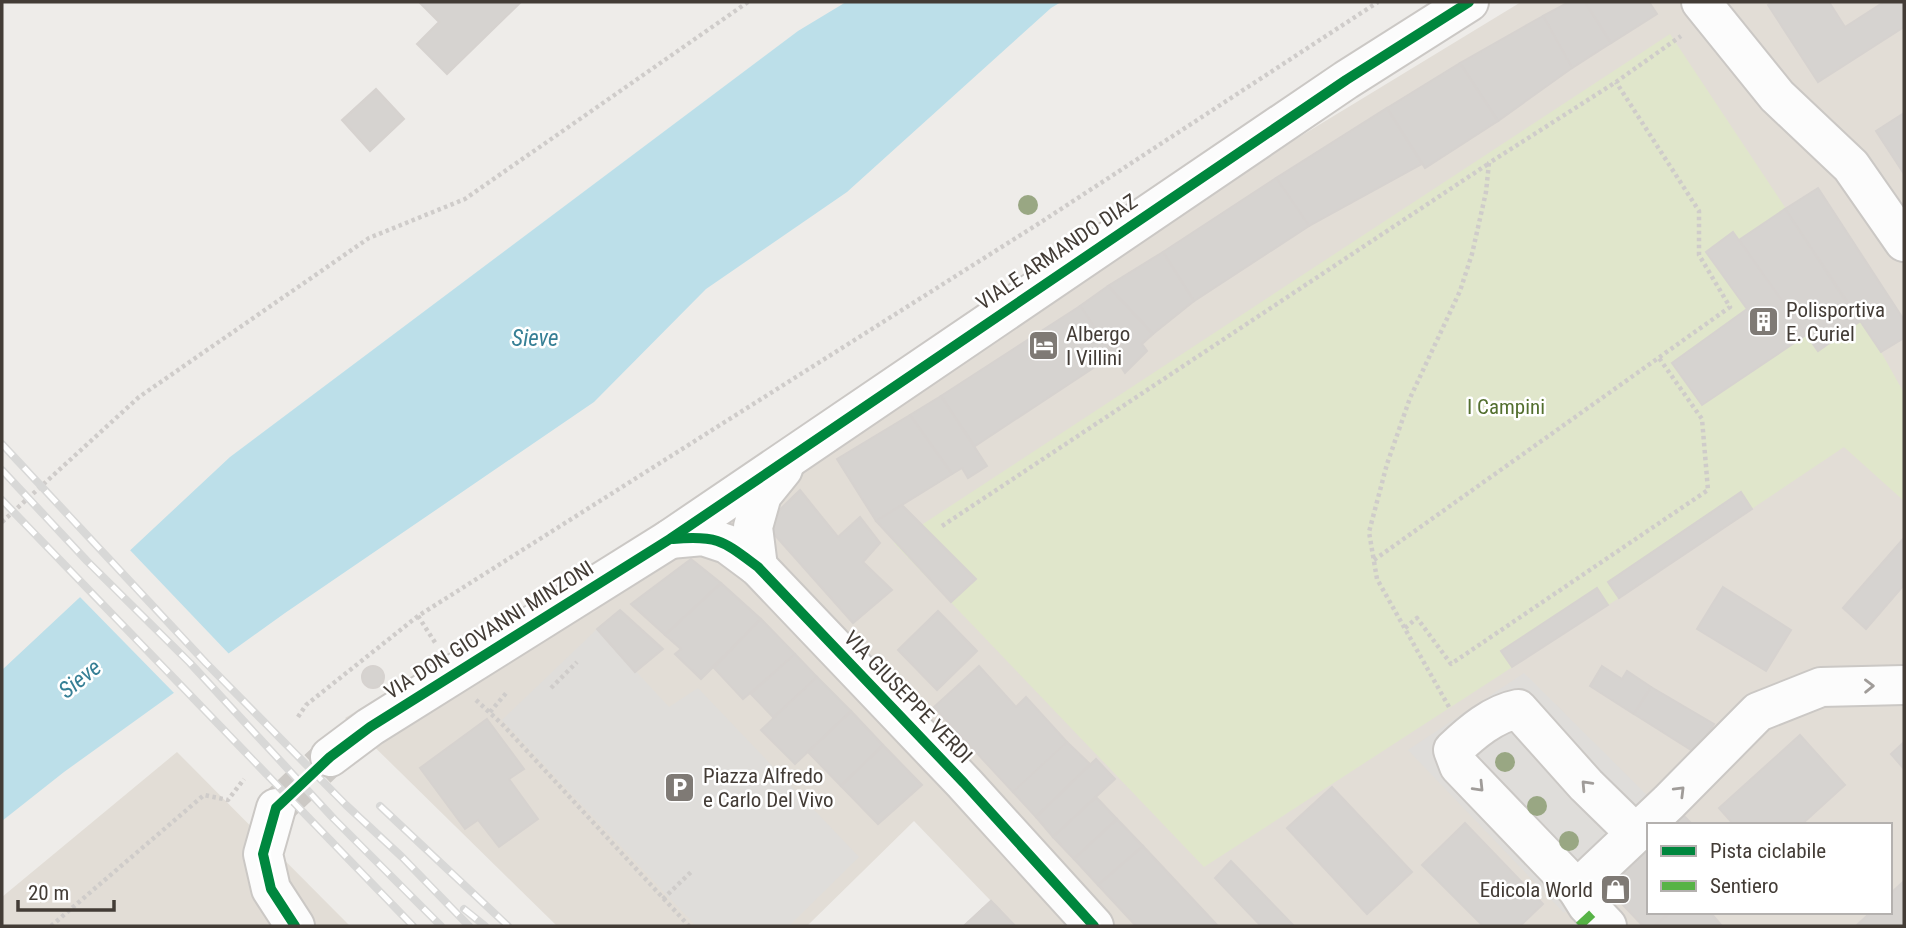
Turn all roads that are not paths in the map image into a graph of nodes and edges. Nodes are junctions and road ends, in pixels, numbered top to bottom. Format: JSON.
{"nodes":[{"id":1,"x":1469,"y":2,"type":"edge"},
{"id":2,"x":1701,"y":2,"type":"edge"},
{"id":3,"x":1904,"y":242,"type":"edge"},
{"id":4,"x":795,"y":453,"type":"junction"},
{"id":5,"x":670,"y":539,"type":"junction"},
{"id":6,"x":758,"y":566,"type":"junction"},
{"id":7,"x":1904,"y":685,"type":"edge"},
{"id":8,"x":330,"y":757,"type":"tunnel mouth"},
{"id":9,"x":276,"y":808,"type":"tunnel mouth"},
{"id":10,"x":1634,"y":833,"type":"junction"},
{"id":11,"x":1589,"y":913,"type":"edge"},
{"id":12,"x":295,"y":926,"type":"edge"},
{"id":13,"x":1094,"y":926,"type":"edge"}],
"edges":[{"from":1,"to":4,"type":"street","name":"VIALE ARMANDO DIAZ"},
{"from":2,"to":3,"type":"street"},
{"from":4,"to":5,"type":"street","name":"VIALE ARMANDO DIAZ"},
{"from":4,"to":6,"type":"street"},
{"from":5,"to":6,"type":"street","name":"VIA GIUSEPPE VERDI"},
{"from":5,"to":8,"type":"street","name":"VIA DON GIOVANNI MINZONI"},
{"from":6,"to":13,"type":"street","name":"VIA GIUSEPPE VERDI"},
{"from":10,"to":7,"type":"street","one_way":true},
{"from":9,"to":12,"type":"street"},
{"from":10,"to":11,"type":"street"},
{"from":10,"to":11,"type":"street","one_way":true}]}
